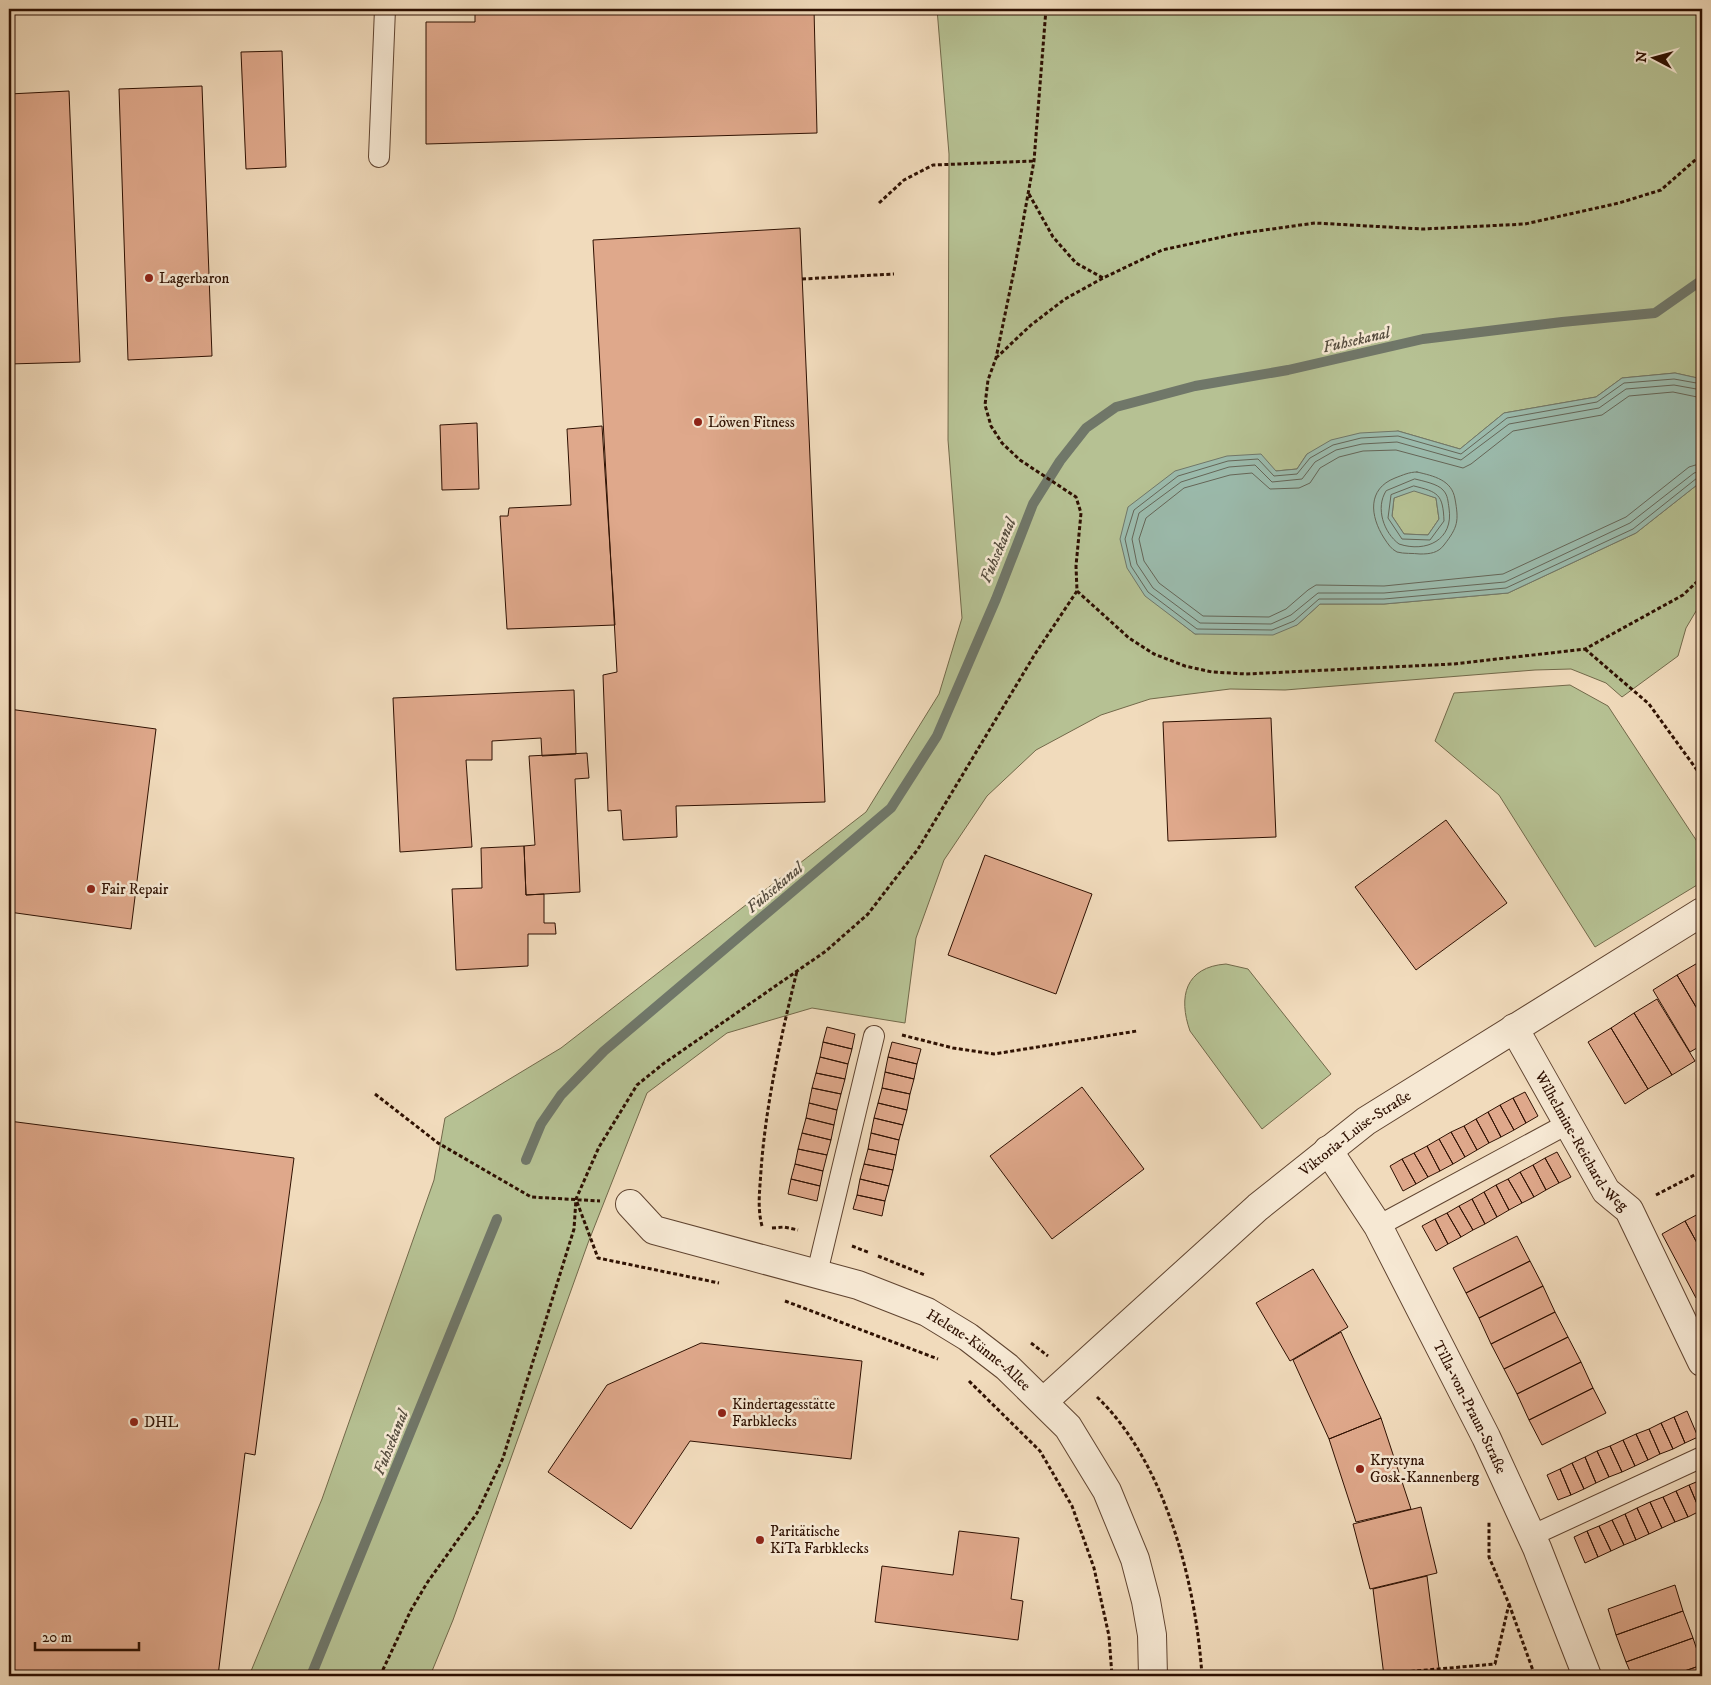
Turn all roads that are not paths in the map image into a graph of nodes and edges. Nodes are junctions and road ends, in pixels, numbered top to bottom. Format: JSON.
{"nodes":[{"id":1,"x":385,"y":9,"type":"edge"},
{"id":2,"x":379,"y":157,"type":"dead end"},
{"id":3,"x":1702,"y":912,"type":"edge"},
{"id":4,"x":1514,"y":1028,"type":"junction"},
{"id":5,"x":874,"y":1036,"type":"road end"},
{"id":6,"x":1569,"y":1123,"type":"junction"},
{"id":7,"x":1328,"y":1150,"type":"junction"},
{"id":8,"x":630,"y":1204,"type":"dead end"},
{"id":9,"x":1378,"y":1226,"type":"junction"},
{"id":10,"x":817,"y":1273,"type":"junction"},
{"id":11,"x":1702,"y":1362,"type":"edge"},
{"id":12,"x":1044,"y":1401,"type":"junction"},
{"id":13,"x":1702,"y":1457,"type":"edge"},
{"id":14,"x":1531,"y":1536,"type":"junction"},
{"id":15,"x":1153,"y":1676,"type":"edge"},
{"id":16,"x":1587,"y":1676,"type":"edge"}],
"edges":[{"from":1,"to":2,"type":"lane"},
{"from":3,"to":4,"type":"street","name":"Viktoria-Luise-Straße"},
{"from":4,"to":6,"type":"street","name":"Wilhelmine-Reichard-Weg"},
{"from":4,"to":7,"type":"street","name":"Viktoria-Luise-Straße"},
{"from":5,"to":10,"type":"lane"},
{"from":6,"to":9,"type":"lane"},
{"from":6,"to":11,"type":"street","name":"Wilhelmine-Reichard-Weg"},
{"from":7,"to":9,"type":"street","name":"Tilla-von-Praun-Straße"},
{"from":7,"to":12,"type":"street","name":"Viktoria-Luise-Straße"},
{"from":8,"to":10,"type":"street","name":"Helene-Künne-Allee"},
{"from":9,"to":14,"type":"street","name":"Tilla-von-Praun-Straße"},
{"from":10,"to":12,"type":"street","name":"Helene-Künne-Allee"},
{"from":12,"to":15,"type":"street","name":"Helene-Künne-Allee"},
{"from":13,"to":14,"type":"lane"},
{"from":14,"to":16,"type":"street","name":"Tilla-von-Praun-Straße"}]}
